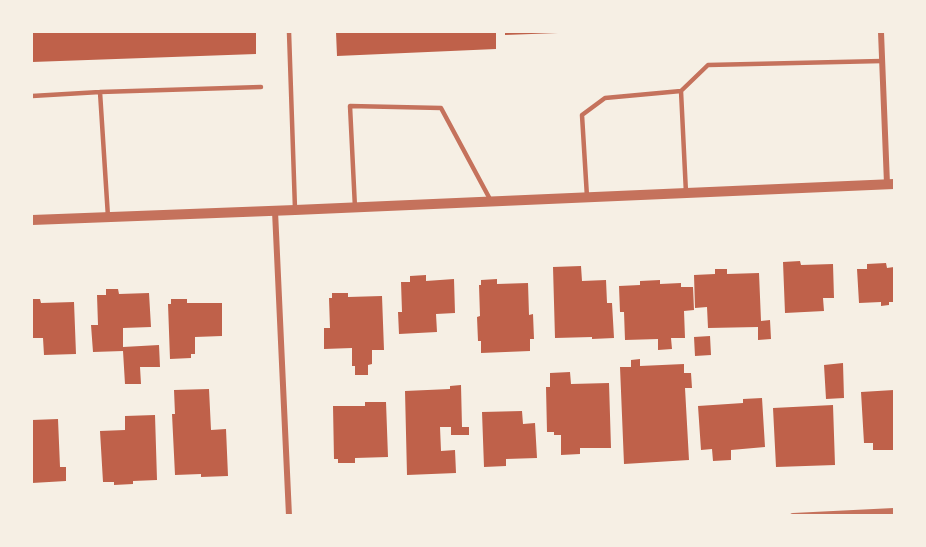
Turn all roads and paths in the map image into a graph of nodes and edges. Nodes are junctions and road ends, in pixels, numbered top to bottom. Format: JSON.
{"nodes":[{"id":1,"x":289,"y":32,"type":"edge"},
{"id":2,"x":881,"y":32,"type":"edge"},
{"id":3,"x":882,"y":62,"type":"junction"},
{"id":4,"x":261,"y":87,"type":"dead end"},
{"id":5,"x":681,"y":91,"type":"junction"},
{"id":6,"x":100,"y":92,"type":"junction"},
{"id":7,"x":32,"y":96,"type":"edge"},
{"id":8,"x":891,"y":184,"type":"edge"},
{"id":9,"x":686,"y":193,"type":"junction"},
{"id":10,"x":587,"y":197,"type":"junction"},
{"id":11,"x":491,"y":202,"type":"junction"},
{"id":12,"x":356,"y":208,"type":"junction"},
{"id":13,"x":295,"y":210,"type":"junction"},
{"id":14,"x":275,"y":211,"type":"junction"},
{"id":15,"x":108,"y":217,"type":"junction"},
{"id":16,"x":32,"y":220,"type":"edge"},
{"id":17,"x":894,"y":511,"type":"edge"},
{"id":18,"x":289,"y":516,"type":"edge"},
{"id":19,"x":793,"y":516,"type":"edge"}],
"edges":[{"from":1,"to":13,"type":"lane"},
{"from":2,"to":3,"type":"street"},
{"from":3,"to":5,"type":"lane"},
{"from":3,"to":8,"type":"street"},
{"from":4,"to":6,"type":"lane"},
{"from":5,"to":9,"type":"lane"},
{"from":5,"to":10,"type":"lane"},
{"from":6,"to":7,"type":"lane"},
{"from":6,"to":15,"type":"lane"},
{"from":8,"to":9,"type":"street"},
{"from":9,"to":10,"type":"street"},
{"from":10,"to":11,"type":"street"},
{"from":11,"to":12,"type":"street"},
{"from":11,"to":12,"type":"lane"},
{"from":12,"to":13,"type":"street"},
{"from":13,"to":14,"type":"street"},
{"from":14,"to":15,"type":"street"},
{"from":14,"to":18,"type":"street"},
{"from":15,"to":16,"type":"street"},
{"from":17,"to":19,"type":"street"}]}
